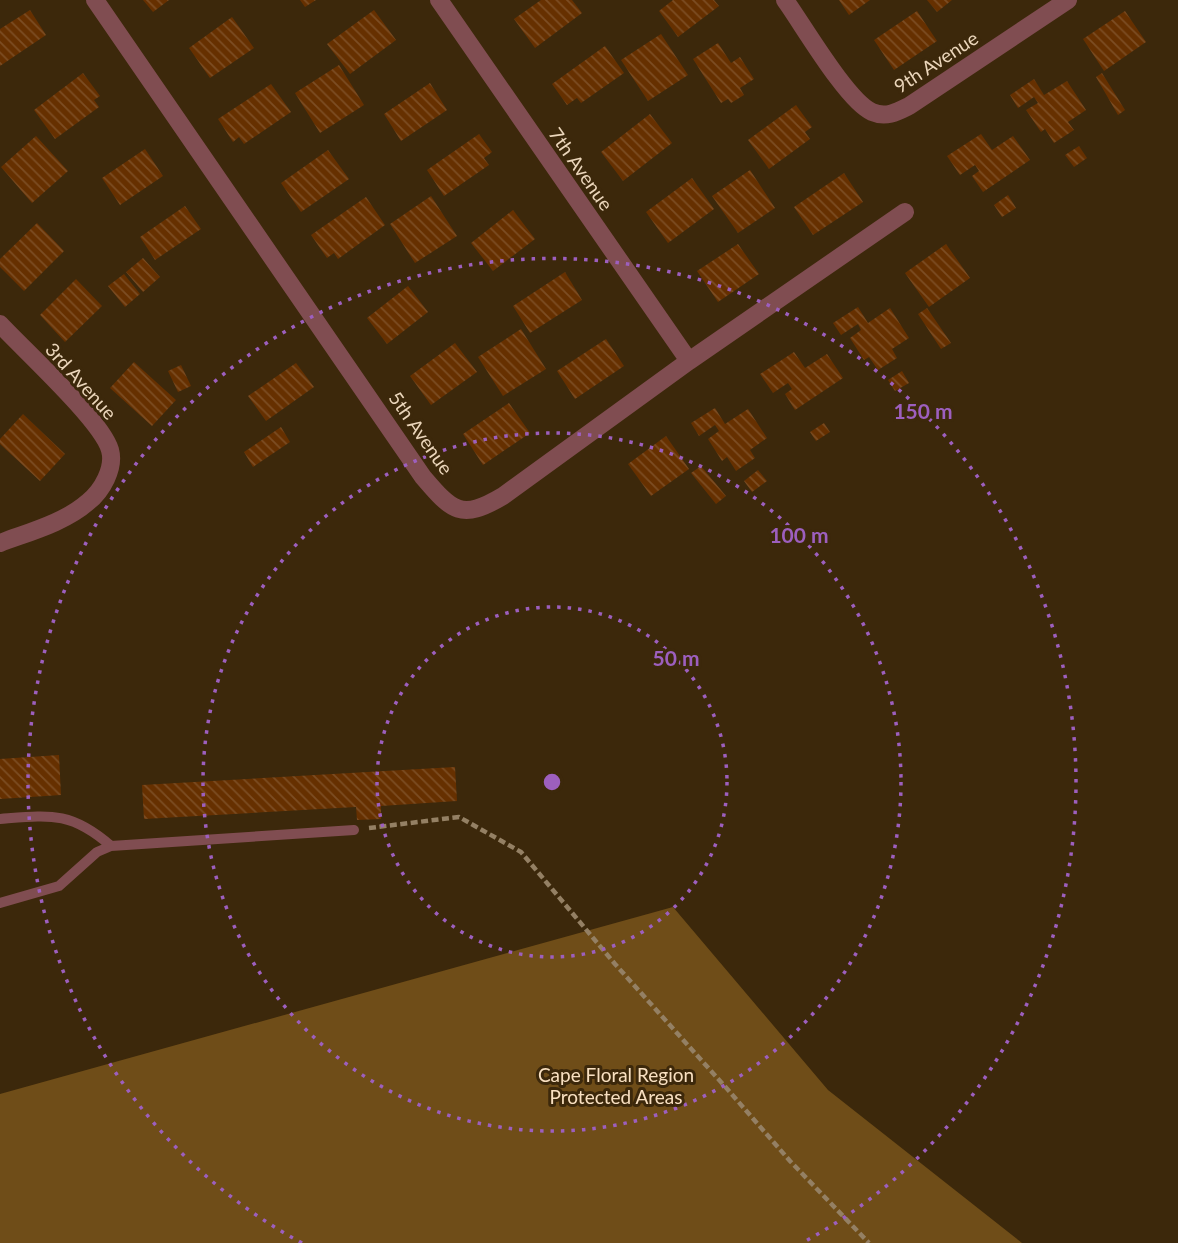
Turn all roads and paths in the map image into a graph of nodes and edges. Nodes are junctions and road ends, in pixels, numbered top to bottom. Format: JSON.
{"nodes":[{"id":1,"x":95,"y":0,"type":"edge"},
{"id":2,"x":439,"y":0,"type":"edge"},
{"id":3,"x":785,"y":0,"type":"edge"},
{"id":4,"x":1068,"y":0,"type":"edge"},
{"id":5,"x":905,"y":212,"type":"dead end"},
{"id":6,"x":0,"y":324,"type":"edge"},
{"id":7,"x":689,"y":361,"type":"junction"},
{"id":8,"x":0,"y":543,"type":"edge"},
{"id":9,"x":0,"y":819,"type":"edge"},
{"id":10,"x":354,"y":830,"type":"joint"},
{"id":11,"x":111,"y":846,"type":"junction"},
{"id":12,"x":0,"y":903,"type":"edge"},
{"id":13,"x":869,"y":1243,"type":"edge"}],
"edges":[{"from":1,"to":7,"type":"street","name":"5th Avenue"},
{"from":2,"to":7,"type":"street","name":"7th Avenue"},
{"from":3,"to":4,"type":"street","name":"9th Avenue"},
{"from":5,"to":7,"type":"street","name":"5th Avenue"},
{"from":6,"to":8,"type":"street","name":"3rd Avenue"},
{"from":9,"to":11,"type":"lane"},
{"from":10,"to":11,"type":"lane"},
{"from":10,"to":13,"type":"path"},
{"from":11,"to":12,"type":"lane"}]}
